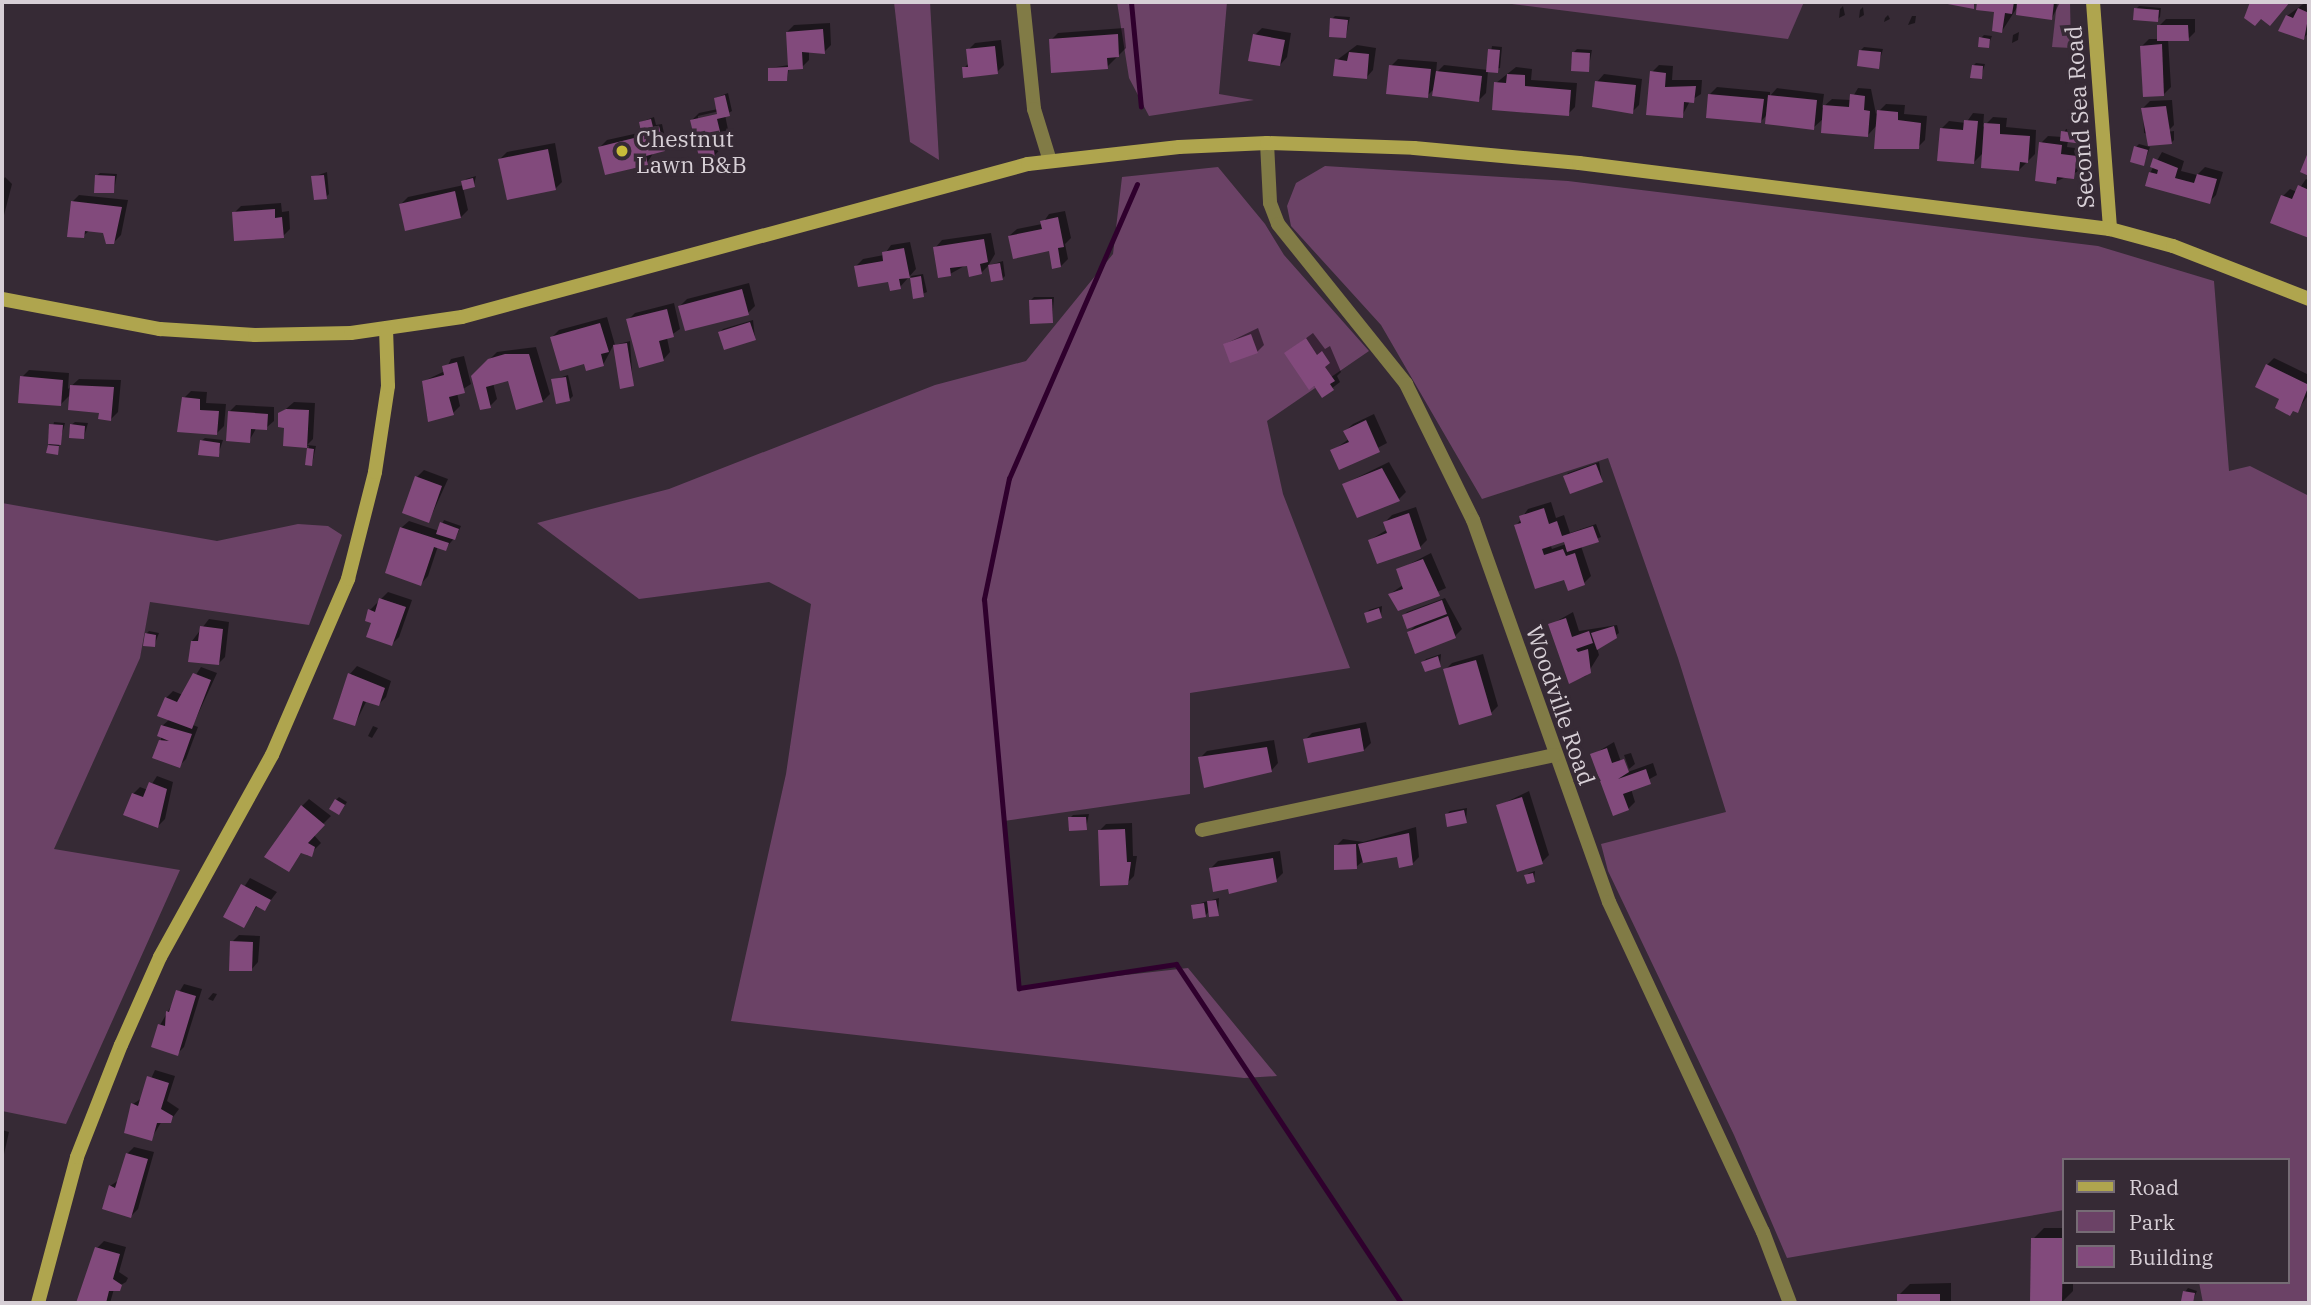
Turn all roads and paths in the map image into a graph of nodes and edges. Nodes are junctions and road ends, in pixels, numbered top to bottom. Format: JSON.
{"nodes":[{"id":1,"x":1023,"y":2,"type":"edge"},
{"id":2,"x":2094,"y":2,"type":"edge"},
{"id":3,"x":1267,"y":143,"type":"junction"},
{"id":4,"x":1050,"y":161,"type":"junction"},
{"id":5,"x":2110,"y":229,"type":"junction"},
{"id":6,"x":2,"y":299,"type":"edge"},
{"id":7,"x":2309,"y":299,"type":"edge"},
{"id":8,"x":386,"y":329,"type":"junction"},
{"id":9,"x":1555,"y":755,"type":"junction"},
{"id":10,"x":1202,"y":830,"type":"dead end"},
{"id":11,"x":38,"y":1303,"type":"edge"},
{"id":12,"x":1790,"y":1303,"type":"edge"}],
"edges":[{"from":1,"to":4,"type":"street"},
{"from":2,"to":5,"type":"main road","name":"Second Sea Road"},
{"from":3,"to":4,"type":"main road"},
{"from":3,"to":5,"type":"main road"},
{"from":3,"to":9,"type":"street","name":"Woodville Road"},
{"from":4,"to":8,"type":"main road"},
{"from":5,"to":7,"type":"main road"},
{"from":6,"to":8,"type":"main road"},
{"from":8,"to":11,"type":"main road"},
{"from":9,"to":10,"type":"street"},
{"from":9,"to":12,"type":"street","name":"Woodville Road"}]}
